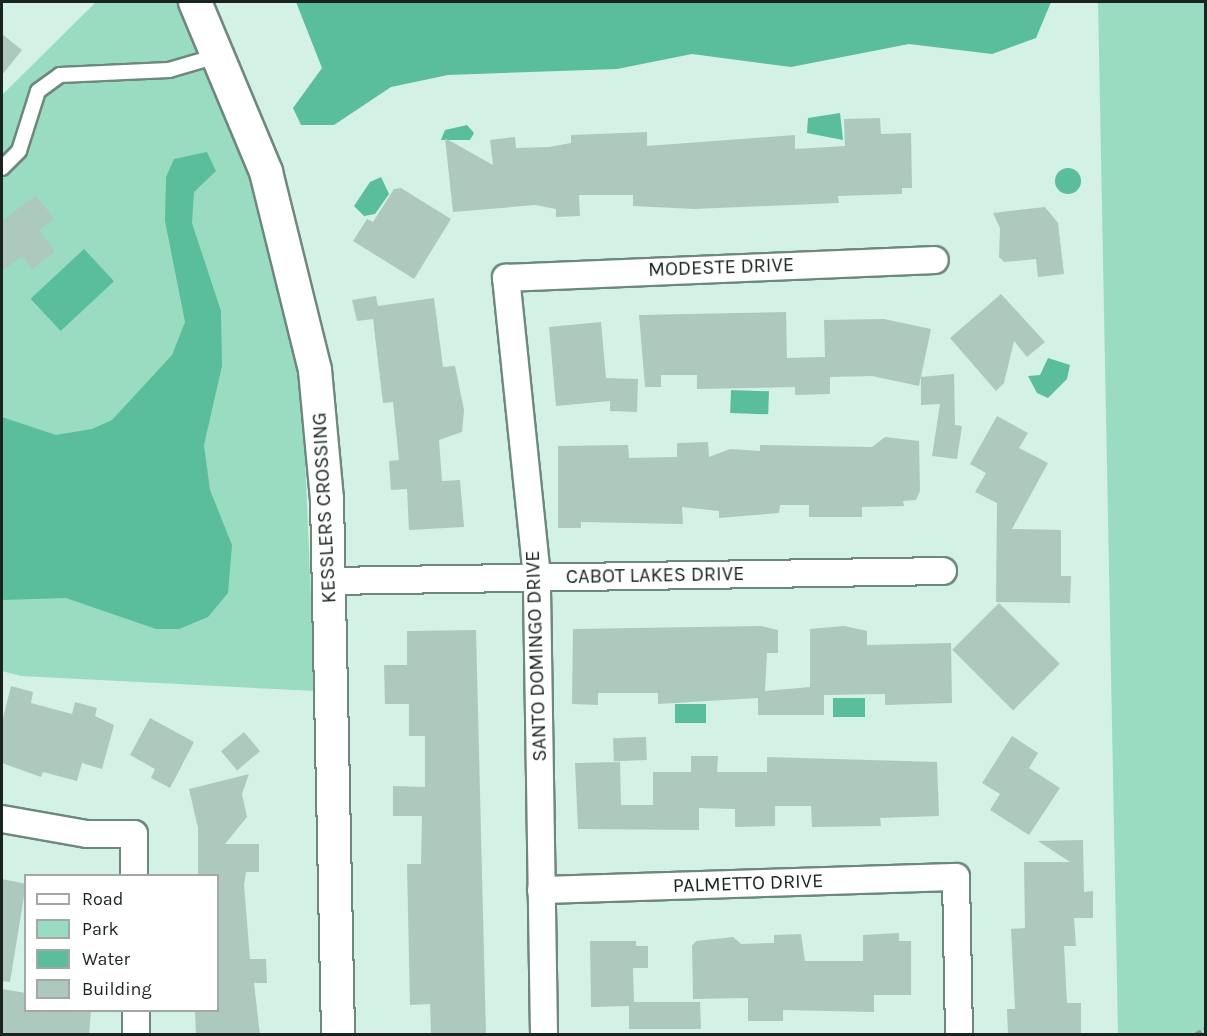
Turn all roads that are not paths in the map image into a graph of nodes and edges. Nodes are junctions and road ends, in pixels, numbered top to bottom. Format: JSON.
{"nodes":[{"id":1,"x":195,"y":2,"type":"edge"},
{"id":2,"x":217,"y":56,"type":"junction"},
{"id":3,"x":2,"y":168,"type":"edge"},
{"id":4,"x":935,"y":260,"type":"dead end"},
{"id":5,"x":506,"y":279,"type":"joint"},
{"id":6,"x":943,"y":571,"type":"dead end"},
{"id":7,"x":537,"y":577,"type":"junction"},
{"id":8,"x":330,"y":581,"type":"junction"},
{"id":9,"x":2,"y":819,"type":"edge"},
{"id":10,"x":134,"y":874,"type":"edge"},
{"id":11,"x":541,"y":890,"type":"junction"},
{"id":12,"x":136,"y":1012,"type":"edge"},
{"id":13,"x":136,"y":1035,"type":"edge"},
{"id":14,"x":338,"y":1035,"type":"edge"},
{"id":15,"x":544,"y":1035,"type":"edge"},
{"id":16,"x":959,"y":1035,"type":"edge"}],
"edges":[{"from":1,"to":2,"type":"street","name":"KESSLERS CROSSING"},
{"from":2,"to":3,"type":"lane"},
{"from":2,"to":8,"type":"street","name":"KESSLERS CROSSING"},
{"from":4,"to":5,"type":"street","name":"MODESTE DRIVE"},
{"from":5,"to":7,"type":"street","name":"SANTO DOMINGO DRIVE"},
{"from":6,"to":7,"type":"street","name":"CABOT LAKES DRIVE"},
{"from":7,"to":8,"type":"street","name":"CABOT LAKES DRIVE"},
{"from":7,"to":11,"type":"street","name":"SANTO DOMINGO DRIVE"},
{"from":8,"to":14,"type":"street","name":"KESSLERS CROSSING"},
{"from":9,"to":10,"type":"street"},
{"from":11,"to":15,"type":"street","name":"SANTO DOMINGO DRIVE"},
{"from":11,"to":16,"type":"street","name":"PALMETTO DRIVE"},
{"from":12,"to":13,"type":"street"}]}
